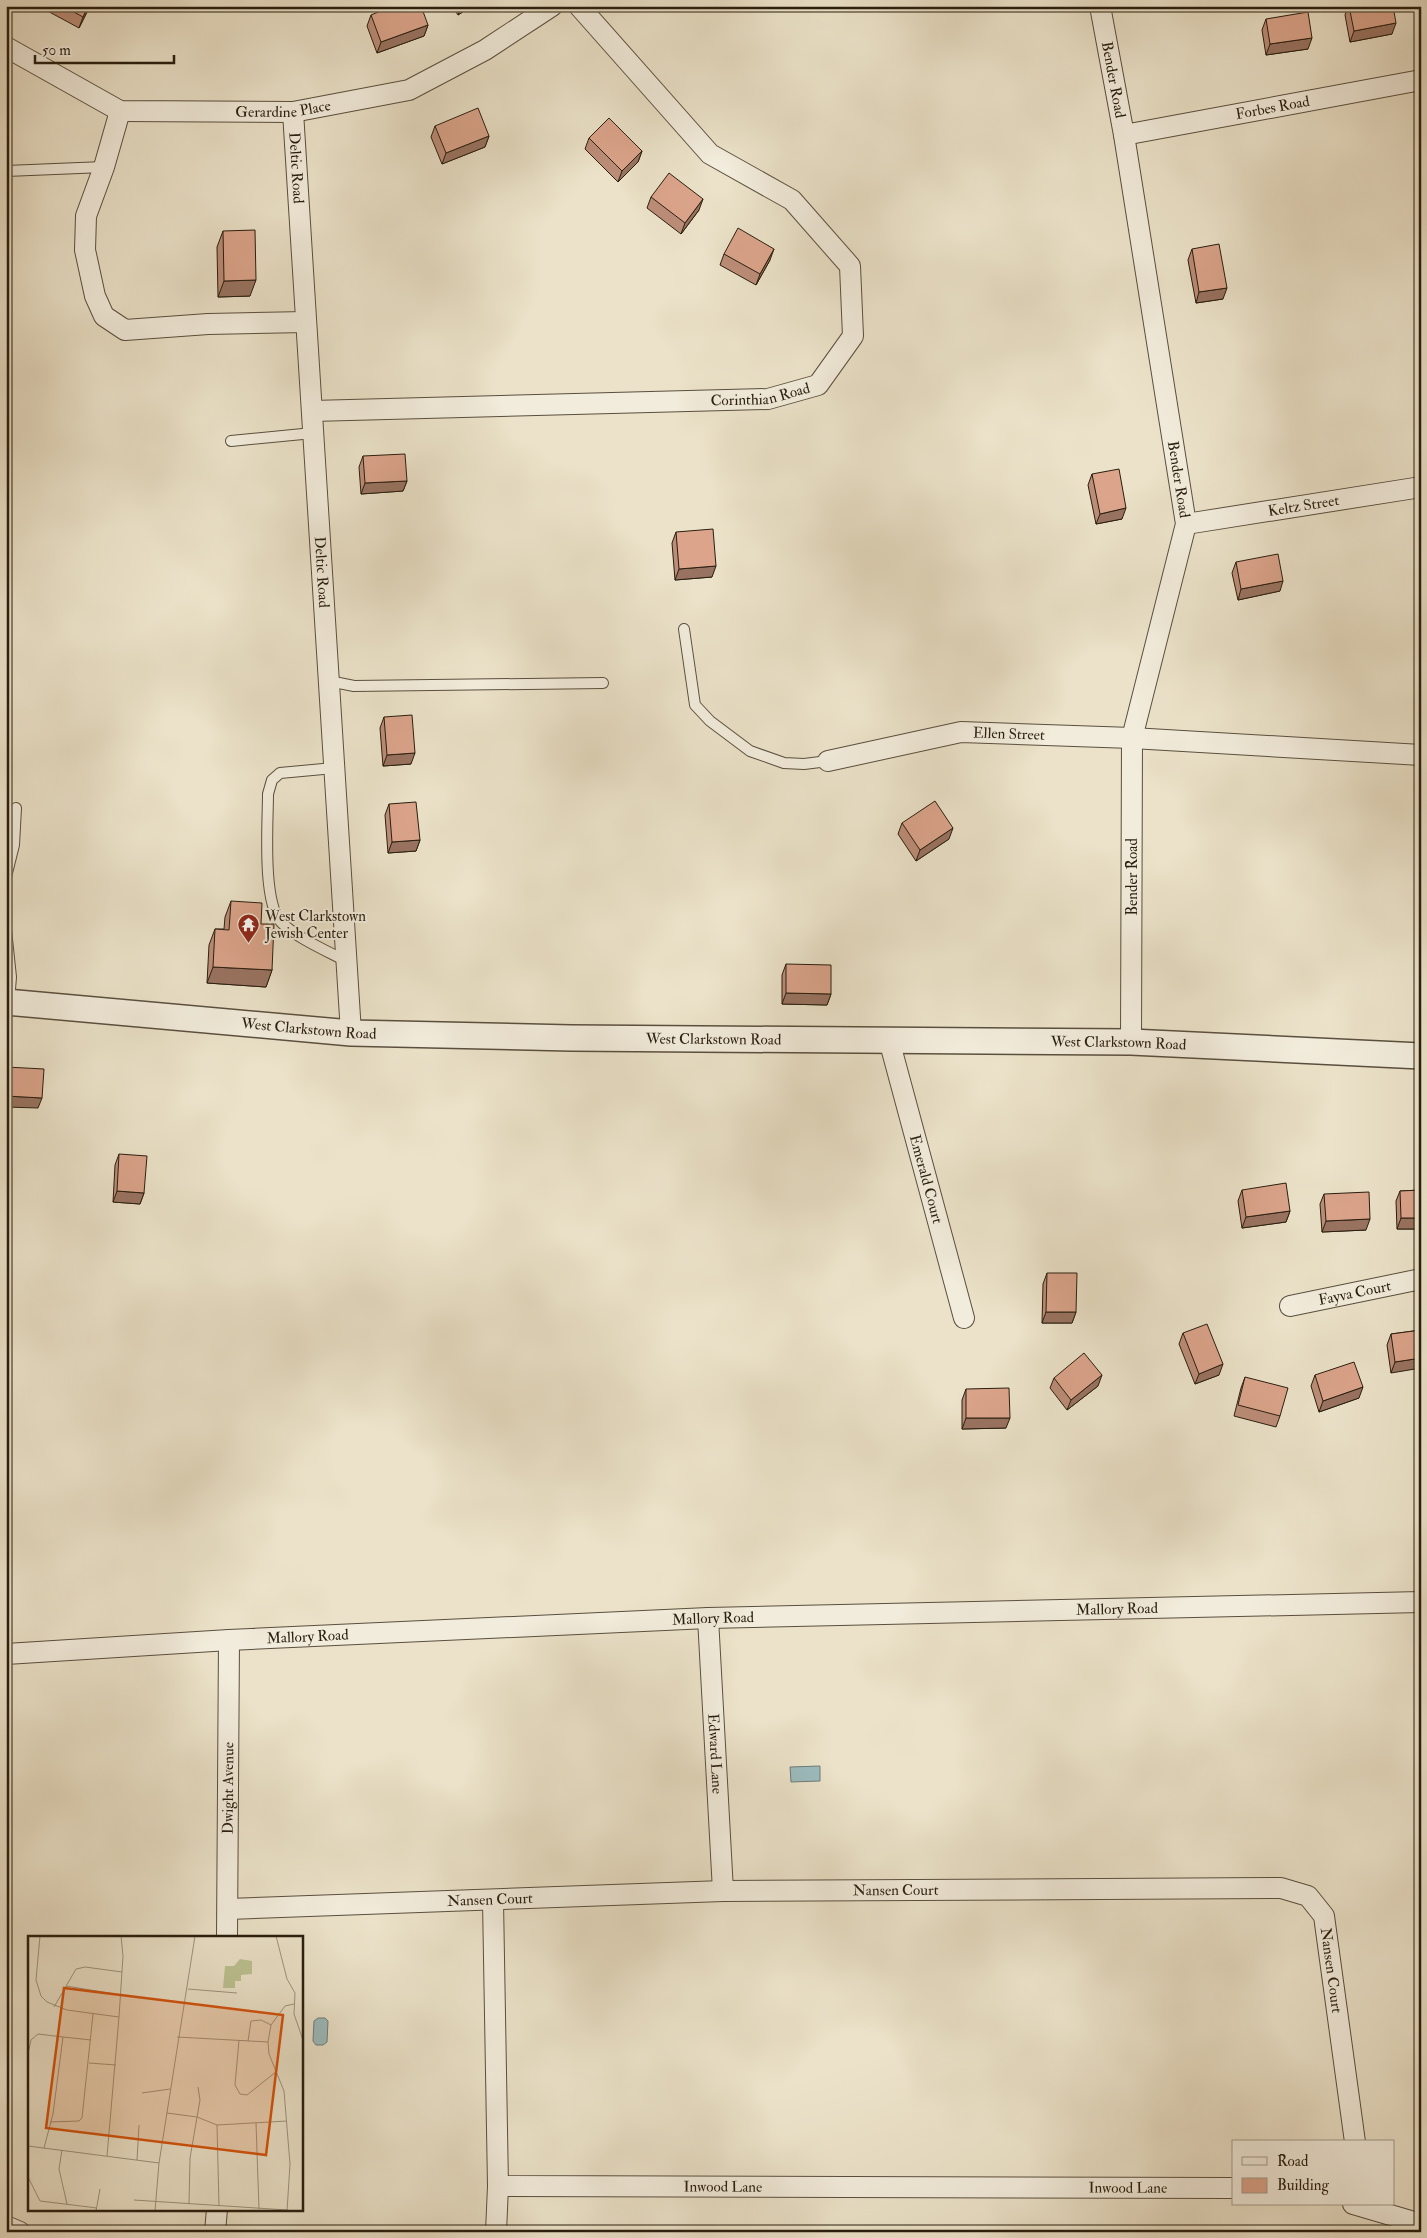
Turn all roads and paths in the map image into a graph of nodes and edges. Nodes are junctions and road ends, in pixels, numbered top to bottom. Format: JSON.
{"nodes":[{"id":1,"x":552,"y":6,"type":"edge"},
{"id":2,"x":579,"y":6,"type":"edge"},
{"id":3,"x":1100,"y":6,"type":"edge"},
{"id":4,"x":6,"y":47,"type":"edge"},
{"id":5,"x":1421,"y":80,"type":"edge"},
{"id":6,"x":120,"y":111,"type":"junction"},
{"id":7,"x":293,"y":112,"type":"junction"},
{"id":8,"x":1124,"y":135,"type":"junction"},
{"id":9,"x":104,"y":167,"type":"junction"},
{"id":10,"x":6,"y":171,"type":"edge"},
{"id":11,"x":306,"y":322,"type":"junction"},
{"id":12,"x":312,"y":411,"type":"junction"},
{"id":13,"x":313,"y":433,"type":"junction"},
{"id":14,"x":231,"y":441,"type":"dead end"},
{"id":15,"x":1421,"y":488,"type":"edge"},
{"id":16,"x":1186,"y":524,"type":"junction"},
{"id":17,"x":684,"y":629,"type":"dead end"},
{"id":18,"x":329,"y":681,"type":"junction"},
{"id":19,"x":603,"y":684,"type":"dead end"},
{"id":20,"x":1132,"y":738,"type":"junction"},
{"id":21,"x":1421,"y":755,"type":"edge"},
{"id":22,"x":828,"y":761,"type":"joint"},
{"id":23,"x":334,"y":768,"type":"junction"},
{"id":24,"x":16,"y":808,"type":"dead end"},
{"id":25,"x":6,"y":877,"type":"edge"},
{"id":26,"x":6,"y":930,"type":"edge"},
{"id":27,"x":346,"y":961,"type":"junction"},
{"id":28,"x":8,"y":1002,"type":"edge"},
{"id":29,"x":351,"y":1033,"type":"junction"},
{"id":30,"x":889,"y":1040,"type":"junction"},
{"id":31,"x":1131,"y":1042,"type":"junction"},
{"id":32,"x":1421,"y":1056,"type":"edge"},
{"id":33,"x":1421,"y":1279,"type":"edge"},
{"id":34,"x":1290,"y":1306,"type":"dead end"},
{"id":35,"x":964,"y":1318,"type":"dead end"},
{"id":36,"x":1421,"y":1602,"type":"edge"},
{"id":37,"x":708,"y":1618,"type":"junction"},
{"id":38,"x":229,"y":1640,"type":"junction"},
{"id":39,"x":6,"y":1654,"type":"edge"},
{"id":40,"x":723,"y":1891,"type":"junction"},
{"id":41,"x":493,"y":1901,"type":"junction"},
{"id":42,"x":228,"y":1909,"type":"junction"},
{"id":43,"x":227,"y":1936,"type":"edge"},
{"id":44,"x":1355,"y":2140,"type":"edge"},
{"id":45,"x":498,"y":2186,"type":"junction"},
{"id":46,"x":1232,"y":2188,"type":"edge"},
{"id":47,"x":1363,"y":2206,"type":"edge"},
{"id":48,"x":217,"y":2210,"type":"edge"},
{"id":49,"x":1421,"y":2224,"type":"edge"},
{"id":50,"x":6,"y":2226,"type":"edge"},
{"id":51,"x":20,"y":2232,"type":"edge"},
{"id":52,"x":214,"y":2232,"type":"edge"},
{"id":53,"x":496,"y":2232,"type":"edge"}],
"edges":[{"from":1,"to":7,"type":"street","name":"Gerardine Place"},
{"from":2,"to":12,"type":"street","name":"Corinthian Road"},
{"from":3,"to":8,"type":"street","name":"Bender Road"},
{"from":4,"to":6,"type":"street","name":"Gerardine Place"},
{"from":5,"to":8,"type":"street","name":"Forbes Road"},
{"from":6,"to":7,"type":"street","name":"Gerardine Place"},
{"from":6,"to":9,"type":"street"},
{"from":7,"to":11,"type":"street","name":"Deltic Road"},
{"from":8,"to":16,"type":"street","name":"Bender Road"},
{"from":9,"to":10,"type":"lane"},
{"from":9,"to":11,"type":"street"},
{"from":11,"to":12,"type":"street","name":"Deltic Road"},
{"from":12,"to":13,"type":"street","name":"Deltic Road"},
{"from":13,"to":14,"type":"lane"},
{"from":13,"to":18,"type":"street","name":"Deltic Road"},
{"from":15,"to":16,"type":"street","name":"Keltz Street"},
{"from":16,"to":20,"type":"street","name":"Bender Road"},
{"from":17,"to":22,"type":"lane","name":"Ellen Street"},
{"from":18,"to":19,"type":"lane"},
{"from":18,"to":23,"type":"street","name":"Deltic Road"},
{"from":20,"to":21,"type":"street","name":"Ellen Street"},
{"from":20,"to":22,"type":"street","name":"Ellen Street"},
{"from":20,"to":31,"type":"street","name":"Bender Road"},
{"from":23,"to":27,"type":"street","name":"Deltic Road"},
{"from":23,"to":27,"type":"lane"},
{"from":24,"to":25,"type":"lane"},
{"from":26,"to":28,"type":"lane"},
{"from":27,"to":29,"type":"street","name":"Deltic Road"},
{"from":28,"to":29,"type":"street","name":"West Clarkstown Road"},
{"from":29,"to":30,"type":"street","name":"West Clarkstown Road"},
{"from":30,"to":31,"type":"street","name":"West Clarkstown Road"},
{"from":30,"to":35,"type":"street","name":"Emerald Court"},
{"from":31,"to":32,"type":"street","name":"West Clarkstown Road"},
{"from":33,"to":34,"type":"street","name":"Fayva Court"},
{"from":36,"to":37,"type":"street","name":"Mallory Road"},
{"from":37,"to":38,"type":"street","name":"Mallory Road"},
{"from":37,"to":40,"type":"street","name":"Edward Lane"},
{"from":38,"to":39,"type":"street","name":"Mallory Road"},
{"from":38,"to":42,"type":"street","name":"Dwight Avenue"},
{"from":40,"to":41,"type":"street","name":"Nansen Court"},
{"from":40,"to":44,"type":"street","name":"Nansen Court"},
{"from":41,"to":42,"type":"street","name":"Nansen Court"},
{"from":41,"to":45,"type":"street"},
{"from":42,"to":43,"type":"street","name":"Dwight Avenue"},
{"from":45,"to":46,"type":"street","name":"Inwood Lane"},
{"from":45,"to":53,"type":"street"},
{"from":47,"to":49,"type":"street"},
{"from":48,"to":52,"type":"street"},
{"from":50,"to":51,"type":"street"}]}
